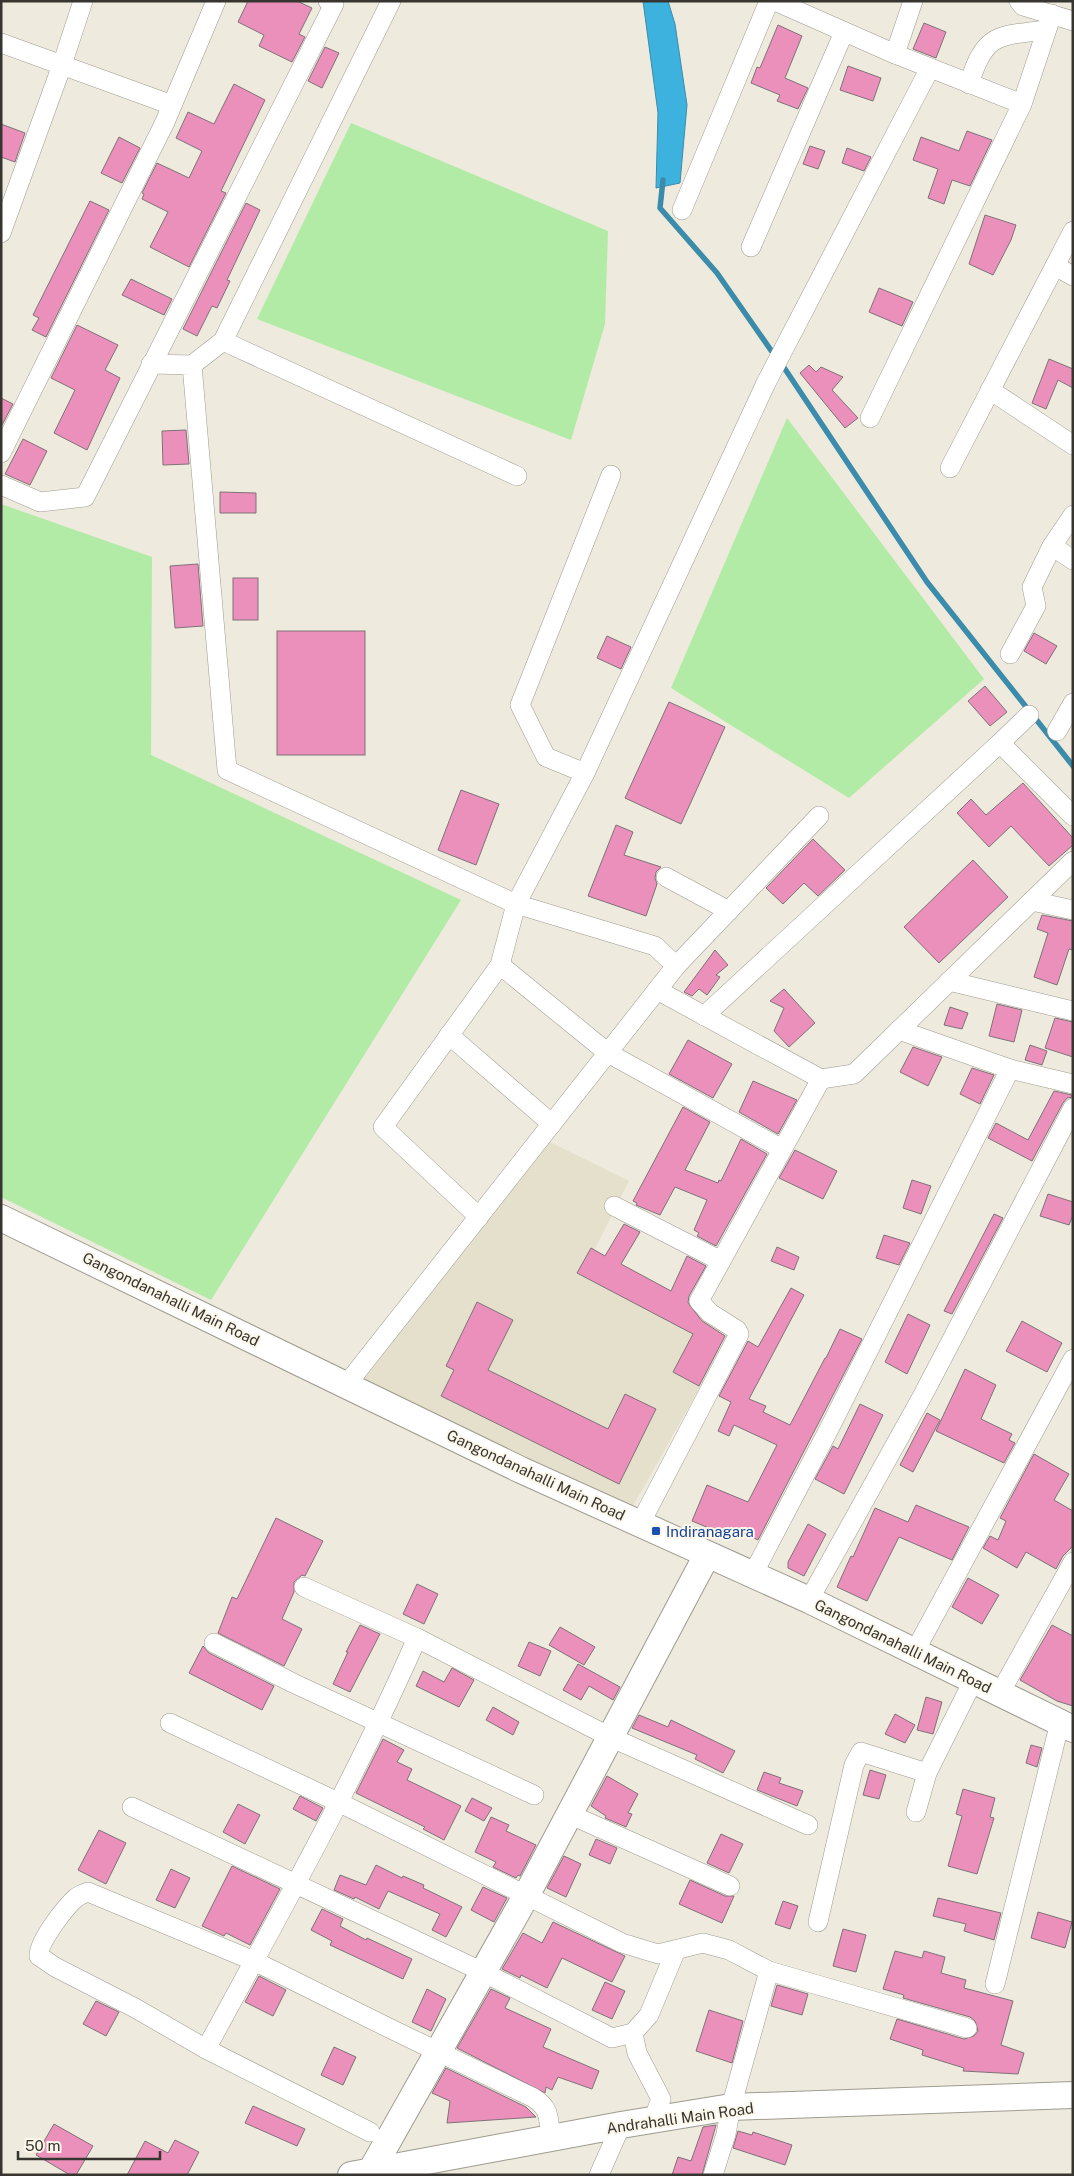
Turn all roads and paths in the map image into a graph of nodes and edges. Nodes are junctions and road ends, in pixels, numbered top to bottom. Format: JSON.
{"nodes":[{"id":1,"x":83,"y":1,"type":"edge"},
{"id":2,"x":216,"y":1,"type":"edge"},
{"id":3,"x":328,"y":1,"type":"edge"},
{"id":4,"x":391,"y":1,"type":"edge"},
{"id":5,"x":769,"y":1,"type":"edge"},
{"id":6,"x":775,"y":1,"type":"edge"},
{"id":7,"x":913,"y":1,"type":"edge"},
{"id":8,"x":1019,"y":1,"type":"edge"},
{"id":9,"x":795,"y":5,"type":"edge"},
{"id":10,"x":1073,"y":21,"type":"edge"},
{"id":11,"x":1049,"y":22,"type":"junction"},
{"id":12,"x":844,"y":32,"type":"junction"},
{"id":13,"x":1,"y":44,"type":"edge"},
{"id":14,"x":895,"y":54,"type":"junction"},
{"id":15,"x":62,"y":65,"type":"junction"},
{"id":16,"x":930,"y":68,"type":"junction"},
{"id":17,"x":969,"y":84,"type":"junction"},
{"id":18,"x":1022,"y":104,"type":"junction"},
{"id":19,"x":172,"y":105,"type":"junction"},
{"id":20,"x":682,"y":210,"type":"dead end"},
{"id":21,"x":1073,"y":231,"type":"edge"},
{"id":22,"x":1,"y":234,"type":"edge"},
{"id":23,"x":751,"y":247,"type":"dead end"},
{"id":24,"x":1055,"y":266,"type":"junction"},
{"id":25,"x":1073,"y":276,"type":"edge"},
{"id":26,"x":223,"y":341,"type":"junction"},
{"id":27,"x":151,"y":364,"type":"junction"},
{"id":28,"x":192,"y":365,"type":"junction"},
{"id":29,"x":990,"y":390,"type":"junction"},
{"id":30,"x":870,"y":418,"type":"dead end"},
{"id":31,"x":1073,"y":446,"type":"edge"},
{"id":32,"x":1,"y":454,"type":"edge"},
{"id":33,"x":950,"y":468,"type":"dead end"},
{"id":34,"x":611,"y":475,"type":"dead end"},
{"id":35,"x":517,"y":476,"type":"dead end"},
{"id":36,"x":1,"y":485,"type":"edge"},
{"id":37,"x":1073,"y":515,"type":"edge"},
{"id":38,"x":1052,"y":546,"type":"junction"},
{"id":39,"x":1073,"y":560,"type":"edge"},
{"id":40,"x":1010,"y":654,"type":"dead end"},
{"id":41,"x":1073,"y":703,"type":"edge"},
{"id":42,"x":1029,"y":715,"type":"dead end"},
{"id":43,"x":1058,"y":731,"type":"dead end"},
{"id":44,"x":1000,"y":743,"type":"junction"},
{"id":45,"x":585,"y":773,"type":"junction"},
{"id":46,"x":819,"y":816,"type":"dead end"},
{"id":47,"x":1073,"y":816,"type":"edge"},
{"id":48,"x":1073,"y":860,"type":"edge"},
{"id":49,"x":666,"y":877,"type":"dead end"},
{"id":50,"x":1032,"y":901,"type":"junction"},
{"id":51,"x":516,"y":904,"type":"junction"},
{"id":52,"x":1073,"y":910,"type":"edge"},
{"id":53,"x":729,"y":911,"type":"junction"},
{"id":54,"x":500,"y":965,"type":"junction"},
{"id":55,"x":676,"y":966,"type":"junction"},
{"id":56,"x":949,"y":981,"type":"junction"},
{"id":57,"x":658,"y":990,"type":"junction"},
{"id":58,"x":1073,"y":1011,"type":"edge"},
{"id":59,"x":704,"y":1016,"type":"junction"},
{"id":60,"x":899,"y":1030,"type":"junction"},
{"id":61,"x":449,"y":1035,"type":"junction"},
{"id":62,"x":608,"y":1053,"type":"junction"},
{"id":63,"x":1010,"y":1069,"type":"junction"},
{"id":64,"x":820,"y":1079,"type":"junction"},
{"id":65,"x":1073,"y":1084,"type":"edge"},
{"id":66,"x":1073,"y":1108,"type":"edge"},
{"id":67,"x":552,"y":1124,"type":"junction"},
{"id":68,"x":782,"y":1149,"type":"junction"},
{"id":69,"x":614,"y":1206,"type":"dead end"},
{"id":70,"x":479,"y":1217,"type":"junction"},
{"id":71,"x":3,"y":1222,"type":"edge"},
{"id":72,"x":721,"y":1261,"type":"junction"},
{"id":73,"x":1071,"y":1366,"type":"edge"},
{"id":74,"x":347,"y":1384,"type":"junction"},
{"id":75,"x":640,"y":1524,"type":"junction"},
{"id":76,"x":707,"y":1554,"type":"junction"},
{"id":77,"x":1073,"y":1562,"type":"edge"},
{"id":78,"x":753,"y":1574,"type":"junction"},
{"id":79,"x":304,"y":1586,"type":"dead end"},
{"id":80,"x":809,"y":1600,"type":"junction"},
{"id":81,"x":417,"y":1638,"type":"junction"},
{"id":82,"x":214,"y":1643,"type":"dead end"},
{"id":83,"x":915,"y":1650,"type":"junction"},
{"id":84,"x":973,"y":1681,"type":"junction"},
{"id":85,"x":1000,"y":1693,"type":"junction"},
{"id":86,"x":170,"y":1723,"type":"dead end"},
{"id":87,"x":380,"y":1723,"type":"junction"},
{"id":88,"x":1066,"y":1726,"type":"edge"},
{"id":89,"x":610,"y":1737,"type":"junction"},
{"id":90,"x":927,"y":1773,"type":"junction"},
{"id":91,"x":534,"y":1795,"type":"dead end"},
{"id":92,"x":340,"y":1803,"type":"junction"},
{"id":93,"x":132,"y":1806,"type":"dead end"},
{"id":94,"x":916,"y":1812,"type":"dead end"},
{"id":95,"x":569,"y":1814,"type":"junction"},
{"id":96,"x":808,"y":1825,"type":"dead end"},
{"id":97,"x":296,"y":1883,"type":"junction"},
{"id":98,"x":730,"y":1886,"type":"dead end"},
{"id":99,"x":526,"y":1896,"type":"junction"},
{"id":100,"x":818,"y":1922,"type":"dead end"},
{"id":101,"x":676,"y":1950,"type":"junction"},
{"id":102,"x":254,"y":1961,"type":"junction"},
{"id":103,"x":769,"y":1971,"type":"junction"},
{"id":104,"x":483,"y":1972,"type":"junction"},
{"id":105,"x":995,"y":1984,"type":"dead end"},
{"id":106,"x":967,"y":2028,"type":"dead end"},
{"id":107,"x":633,"y":2033,"type":"junction"},
{"id":108,"x":206,"y":2049,"type":"junction"},
{"id":109,"x":437,"y":2052,"type":"junction"},
{"id":110,"x":1073,"y":2095,"type":"edge"},
{"id":111,"x":731,"y":2108,"type":"junction"},
{"id":112,"x":653,"y":2120,"type":"junction"},
{"id":113,"x":621,"y":2125,"type":"junction"},
{"id":114,"x":370,"y":2132,"type":"dead end"},
{"id":115,"x":551,"y":2138,"type":"junction"},
{"id":116,"x":361,"y":2173,"type":"edge"},
{"id":117,"x":716,"y":2174,"type":"edge"},
{"id":118,"x":599,"y":2175,"type":"edge"}],
"edges":[{"from":1,"to":15,"type":"street"},
{"from":2,"to":19,"type":"street"},
{"from":3,"to":27,"type":"street"},
{"from":4,"to":26,"type":"street"},
{"from":5,"to":20,"type":"street"},
{"from":6,"to":9,"type":"street"},
{"from":7,"to":14,"type":"street"},
{"from":8,"to":11,"type":"street"},
{"from":9,"to":12,"type":"street"},
{"from":10,"to":11,"type":"street"},
{"from":11,"to":17,"type":"street"},
{"from":11,"to":18,"type":"street"},
{"from":12,"to":14,"type":"street"},
{"from":12,"to":23,"type":"street"},
{"from":13,"to":15,"type":"street"},
{"from":14,"to":16,"type":"street"},
{"from":15,"to":19,"type":"street"},
{"from":15,"to":22,"type":"street"},
{"from":16,"to":17,"type":"street"},
{"from":16,"to":45,"type":"street"},
{"from":17,"to":18,"type":"street"},
{"from":18,"to":30,"type":"street"},
{"from":19,"to":32,"type":"street"},
{"from":21,"to":24,"type":"street"},
{"from":24,"to":25,"type":"street"},
{"from":24,"to":29,"type":"street"},
{"from":26,"to":28,"type":"street"},
{"from":26,"to":35,"type":"street"},
{"from":27,"to":28,"type":"street"},
{"from":27,"to":36,"type":"street"},
{"from":28,"to":51,"type":"street"},
{"from":29,"to":31,"type":"street"},
{"from":29,"to":33,"type":"street"},
{"from":34,"to":45,"type":"street"},
{"from":37,"to":38,"type":"street"},
{"from":38,"to":39,"type":"street"},
{"from":38,"to":40,"type":"street"},
{"from":41,"to":43,"type":"street"},
{"from":42,"to":44,"type":"street"},
{"from":44,"to":47,"type":"street"},
{"from":44,"to":59,"type":"street"},
{"from":45,"to":51,"type":"street"},
{"from":46,"to":53,"type":"street"},
{"from":48,"to":50,"type":"street"},
{"from":49,"to":53,"type":"street"},
{"from":50,"to":52,"type":"street"},
{"from":50,"to":56,"type":"street"},
{"from":51,"to":54,"type":"street"},
{"from":51,"to":55,"type":"street"},
{"from":53,"to":55,"type":"street"},
{"from":54,"to":61,"type":"street"},
{"from":54,"to":62,"type":"street"},
{"from":55,"to":57,"type":"street"},
{"from":56,"to":58,"type":"street"},
{"from":56,"to":60,"type":"street"},
{"from":57,"to":59,"type":"street"},
{"from":57,"to":62,"type":"street"},
{"from":59,"to":64,"type":"street"},
{"from":60,"to":63,"type":"street"},
{"from":60,"to":64,"type":"street"},
{"from":61,"to":67,"type":"street"},
{"from":61,"to":70,"type":"street"},
{"from":62,"to":67,"type":"street"},
{"from":62,"to":68,"type":"street"},
{"from":63,"to":65,"type":"street"},
{"from":63,"to":78,"type":"street"},
{"from":64,"to":68,"type":"street"},
{"from":66,"to":80,"type":"street"},
{"from":67,"to":70,"type":"street"},
{"from":68,"to":72,"type":"street"},
{"from":69,"to":72,"type":"street"},
{"from":70,"to":74,"type":"street"},
{"from":71,"to":74,"type":"street","name":"Gangondanahalli Main Road"},
{"from":72,"to":75,"type":"street"},
{"from":73,"to":83,"type":"street"},
{"from":74,"to":75,"type":"street","name":"Gangondanahalli Main Road"},
{"from":75,"to":76,"type":"street","name":"Gangondanahalli Main Road"},
{"from":76,"to":78,"type":"street","name":"Gangondanahalli Main Road"},
{"from":76,"to":89,"type":"street"},
{"from":77,"to":85,"type":"street"},
{"from":78,"to":80,"type":"street","name":"Gangondanahalli Main Road"},
{"from":79,"to":81,"type":"street"},
{"from":80,"to":83,"type":"street","name":"Gangondanahalli Main Road"},
{"from":81,"to":87,"type":"street"},
{"from":81,"to":89,"type":"street"},
{"from":82,"to":87,"type":"street"},
{"from":83,"to":84,"type":"street","name":"Gangondanahalli Main Road"},
{"from":84,"to":85,"type":"street","name":"Gangondanahalli Main Road"},
{"from":84,"to":90,"type":"street"},
{"from":85,"to":88,"type":"street","name":"Gangondanahalli Main Road"},
{"from":86,"to":92,"type":"street"},
{"from":87,"to":91,"type":"street"},
{"from":87,"to":92,"type":"street"},
{"from":88,"to":105,"type":"street"},
{"from":89,"to":95,"type":"street"},
{"from":89,"to":96,"type":"street"},
{"from":90,"to":94,"type":"street"},
{"from":90,"to":100,"type":"street"},
{"from":92,"to":97,"type":"street"},
{"from":92,"to":99,"type":"street"},
{"from":93,"to":97,"type":"street"},
{"from":95,"to":98,"type":"street"},
{"from":95,"to":99,"type":"street"},
{"from":97,"to":102,"type":"street"},
{"from":97,"to":104,"type":"street"},
{"from":99,"to":101,"type":"street"},
{"from":99,"to":104,"type":"street"},
{"from":101,"to":103,"type":"street"},
{"from":101,"to":107,"type":"street"},
{"from":102,"to":108,"type":"street"},
{"from":102,"to":108,"type":"street"},
{"from":102,"to":109,"type":"street"},
{"from":103,"to":106,"type":"street"},
{"from":103,"to":111,"type":"street"},
{"from":104,"to":107,"type":"street"},
{"from":104,"to":109,"type":"street"},
{"from":107,"to":112,"type":"street"},
{"from":108,"to":114,"type":"street"},
{"from":109,"to":115,"type":"street"},
{"from":109,"to":116,"type":"street"},
{"from":110,"to":111,"type":"street","name":"Andrahalli Main Road"},
{"from":111,"to":112,"type":"street","name":"Andrahalli Main Road"},
{"from":111,"to":117,"type":"street"},
{"from":112,"to":113,"type":"street","name":"Andrahalli Main Road"},
{"from":113,"to":115,"type":"street","name":"Andrahalli Main Road"},
{"from":113,"to":118,"type":"street"},
{"from":115,"to":116,"type":"street","name":"Andrahalli Main Road"}]}
